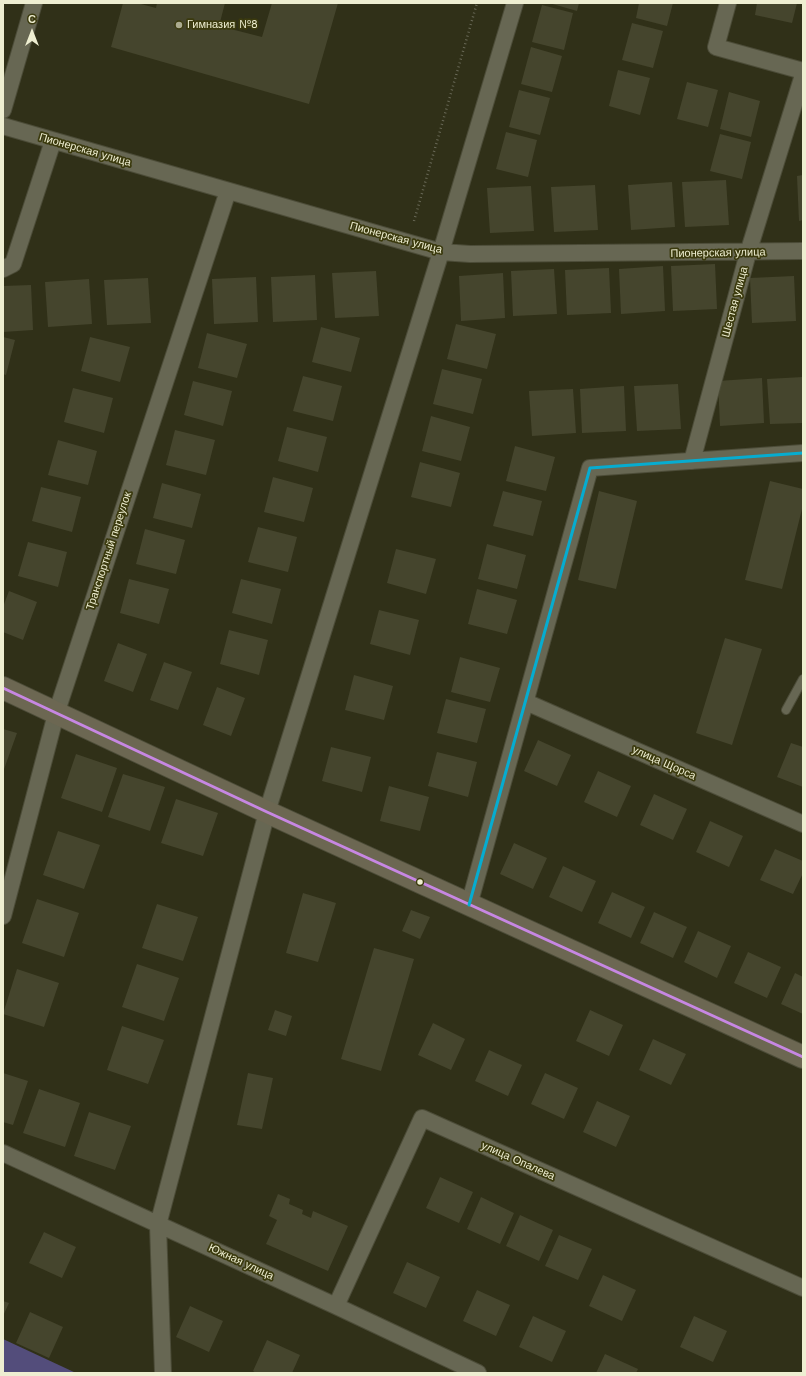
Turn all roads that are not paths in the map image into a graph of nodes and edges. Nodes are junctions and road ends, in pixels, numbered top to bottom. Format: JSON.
{"nodes":[{"id":1,"x":34,"y":3,"type":"edge"},
{"id":2,"x":515,"y":3,"type":"edge"},
{"id":3,"x":728,"y":3,"type":"edge"},
{"id":4,"x":803,"y":71,"type":"edge"},
{"id":5,"x":803,"y":75,"type":"edge"},
{"id":6,"x":3,"y":110,"type":"edge"},
{"id":7,"x":3,"y":126,"type":"edge"},
{"id":8,"x":53,"y":141,"type":"junction"},
{"id":9,"x":228,"y":191,"type":"junction"},
{"id":10,"x":803,"y":251,"type":"edge"},
{"id":11,"x":441,"y":252,"type":"junction"},
{"id":12,"x":748,"y":253,"type":"junction"},
{"id":13,"x":3,"y":269,"type":"edge"},
{"id":14,"x":803,"y":454,"type":"edge"},
{"id":15,"x":692,"y":461,"type":"junction"},
{"id":16,"x":803,"y":679,"type":"edge"},
{"id":17,"x":3,"y":688,"type":"edge"},
{"id":18,"x":526,"y":702,"type":"junction"},
{"id":19,"x":786,"y":710,"type":"dead end"},
{"id":20,"x":56,"y":714,"type":"junction"},
{"id":21,"x":267,"y":812,"type":"junction"},
{"id":22,"x":803,"y":824,"type":"edge"},
{"id":23,"x":470,"y":905,"type":"junction"},
{"id":24,"x":3,"y":916,"type":"edge"},
{"id":25,"x":803,"y":1057,"type":"edge"},
{"id":26,"x":3,"y":1153,"type":"edge"},
{"id":27,"x":158,"y":1225,"type":"junction"},
{"id":28,"x":803,"y":1288,"type":"edge"},
{"id":29,"x":336,"y":1306,"type":"junction"},
{"id":30,"x":163,"y":1373,"type":"edge"},
{"id":31,"x":478,"y":1373,"type":"edge"}],
"edges":[{"from":1,"to":6,"type":"street"},
{"from":2,"to":11,"type":"street"},
{"from":3,"to":4,"type":"street"},
{"from":5,"to":12,"type":"street","name":"Шестая улица"},
{"from":7,"to":8,"type":"street","name":"Пионерская улица"},
{"from":8,"to":9,"type":"street","name":"Пионерская улица"},
{"from":8,"to":13,"type":"street"},
{"from":9,"to":11,"type":"street","name":"Пионерская улица"},
{"from":9,"to":20,"type":"street","name":"Транспортный переулок"},
{"from":10,"to":12,"type":"street","name":"Пионерская улица"},
{"from":11,"to":12,"type":"street","name":"Пионерская улица"},
{"from":11,"to":21,"type":"street"},
{"from":12,"to":15,"type":"street","name":"Шестая улица"},
{"from":14,"to":15,"type":"street"},
{"from":15,"to":18,"type":"street"},
{"from":16,"to":19,"type":"lane"},
{"from":17,"to":20,"type":"street"},
{"from":18,"to":22,"type":"street","name":"улица Щорса"},
{"from":18,"to":23,"type":"street"},
{"from":20,"to":21,"type":"street"},
{"from":20,"to":24,"type":"street","name":"Транспортный переулок"},
{"from":21,"to":23,"type":"street"},
{"from":21,"to":27,"type":"street"},
{"from":23,"to":25,"type":"street"},
{"from":26,"to":27,"type":"street","name":"Южная улица"},
{"from":27,"to":29,"type":"street","name":"Южная улица"},
{"from":27,"to":30,"type":"street"},
{"from":28,"to":29,"type":"street","name":"улица Опалева"},
{"from":29,"to":31,"type":"street","name":"Южная улица"}]}
